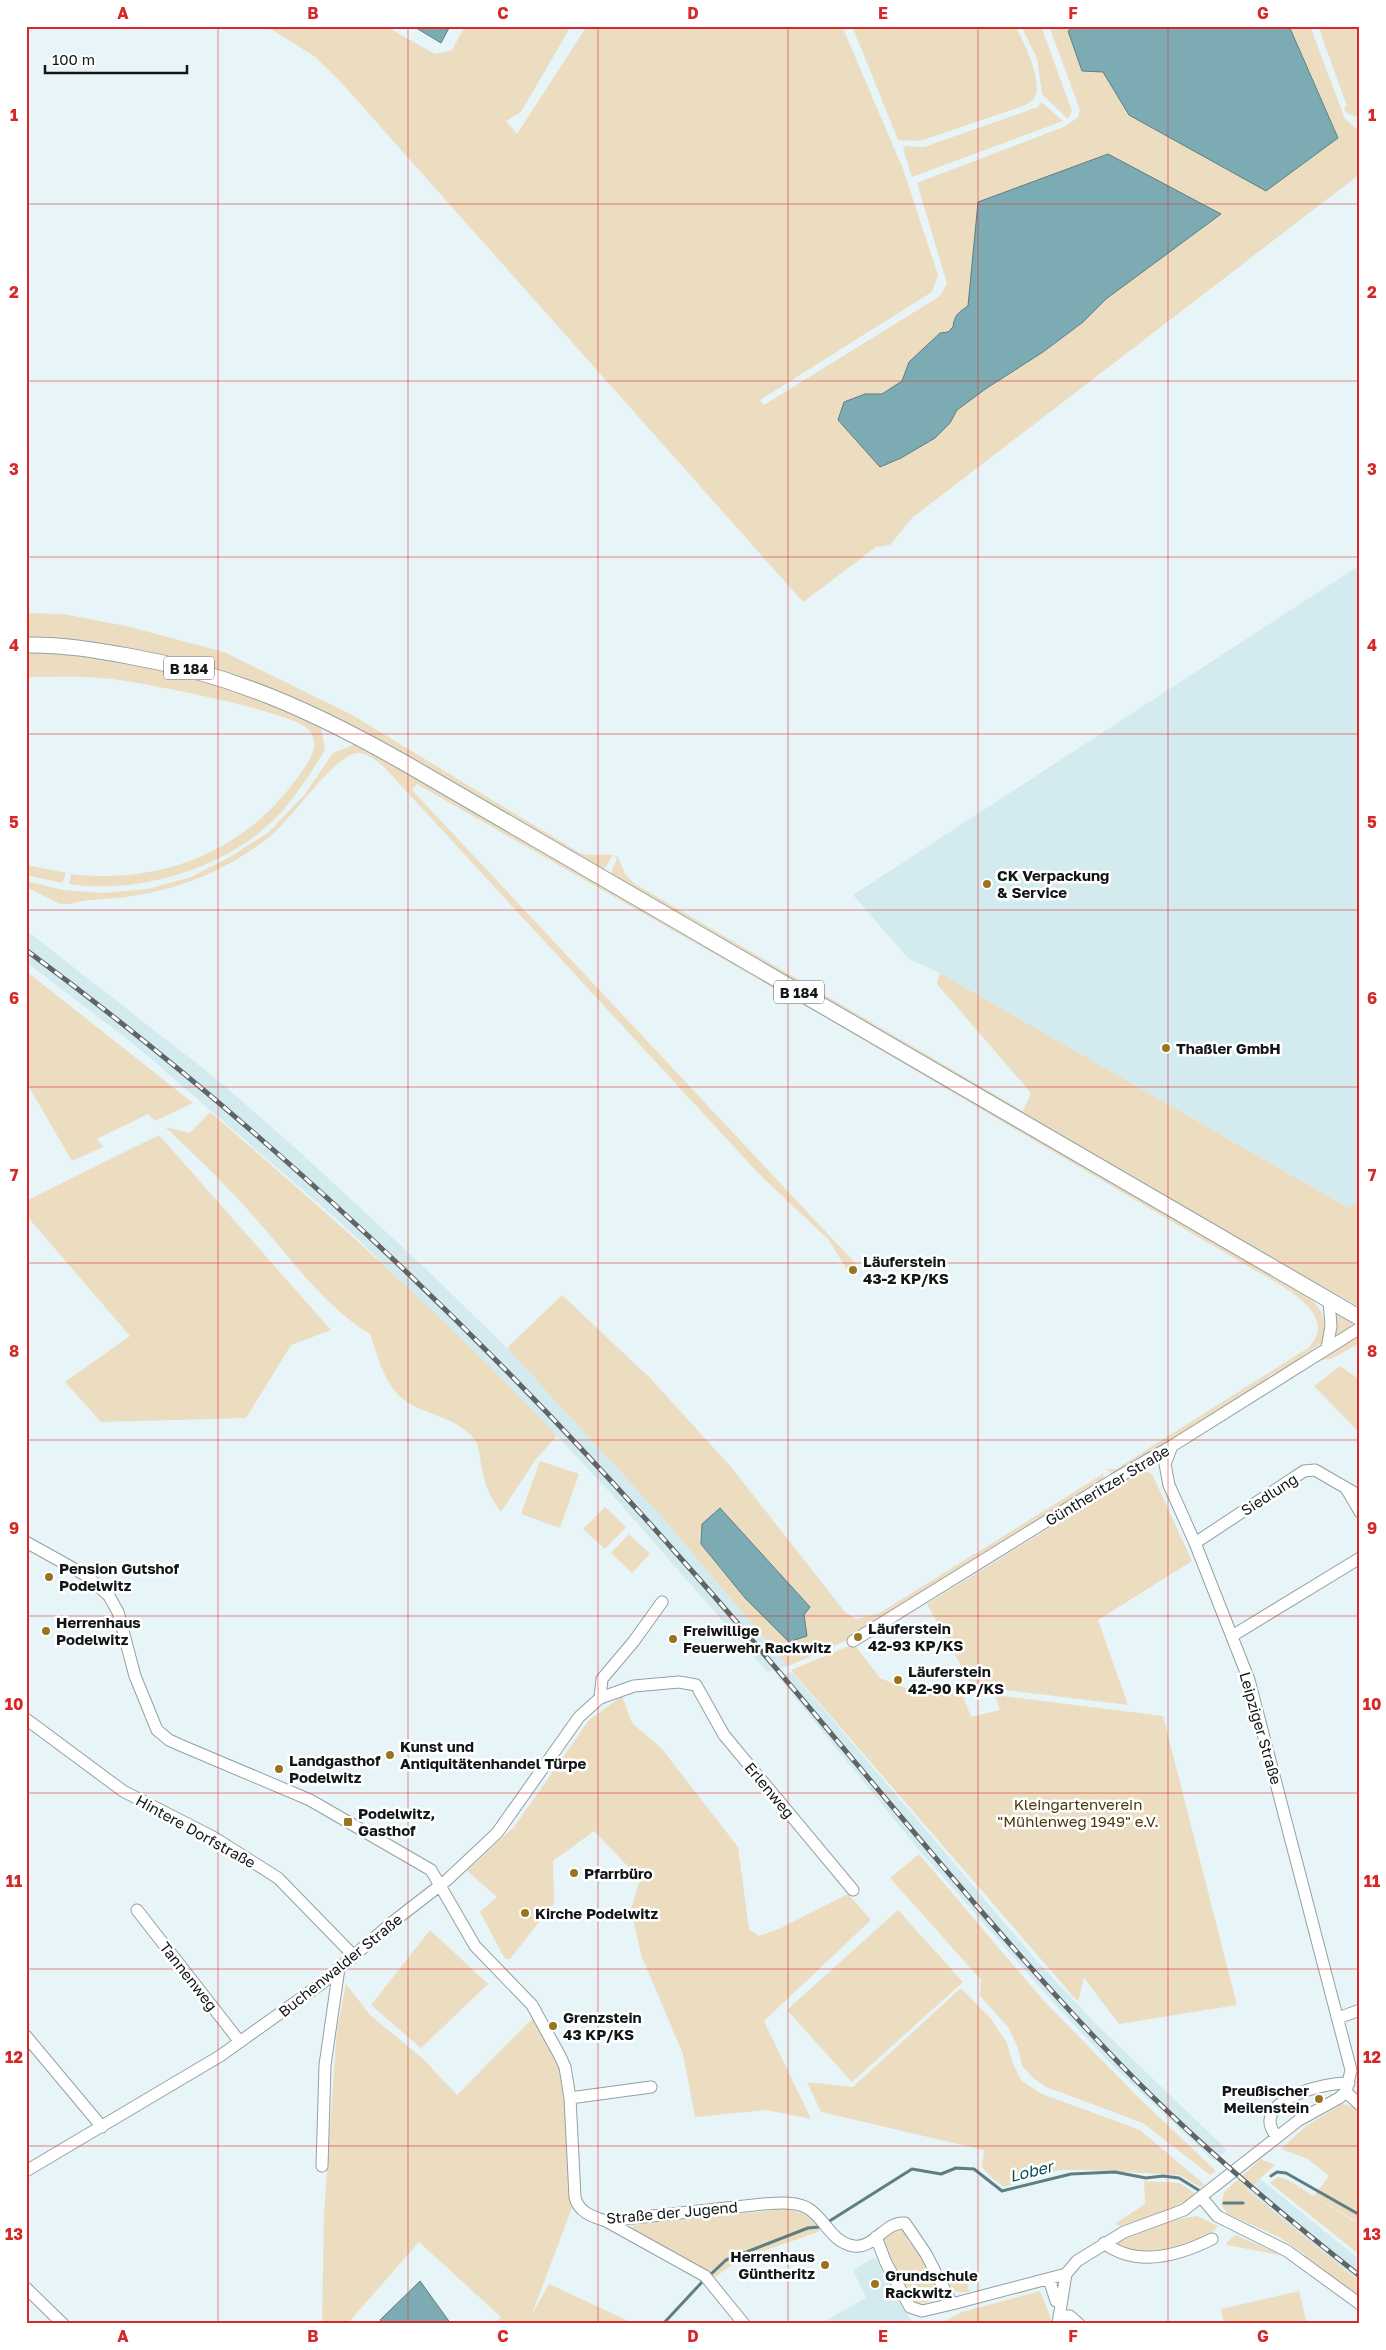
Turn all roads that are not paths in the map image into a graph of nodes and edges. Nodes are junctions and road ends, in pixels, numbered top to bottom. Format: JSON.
{"nodes":[{"id":1,"x":26,"y":645,"type":"edge"},
{"id":2,"x":1329,"y":1301,"type":"junction"},
{"id":3,"x":1360,"y":1318,"type":"edge"},
{"id":4,"x":1360,"y":1328,"type":"edge"},
{"id":5,"x":1327,"y":1348,"type":"junction"},
{"id":6,"x":1172,"y":1446,"type":"junction"},
{"id":7,"x":1346,"y":1488,"type":"junction"},
{"id":8,"x":1360,"y":1496,"type":"edge"},
{"id":9,"x":1360,"y":1512,"type":"edge"},
{"id":10,"x":26,"y":1542,"type":"edge"},
{"id":11,"x":1195,"y":1543,"type":"junction"},
{"id":12,"x":1360,"y":1558,"type":"edge"},
{"id":13,"x":662,"y":1602,"type":"dead end"},
{"id":14,"x":1232,"y":1636,"type":"junction"},
{"id":15,"x":853,"y":1641,"type":"dead end"},
{"id":16,"x":696,"y":1685,"type":"joint"},
{"id":17,"x":600,"y":1698,"type":"junction"},
{"id":18,"x":26,"y":1719,"type":"edge"},
{"id":19,"x":439,"y":1885,"type":"junction"},
{"id":20,"x":853,"y":1890,"type":"dead end"},
{"id":21,"x":137,"y":1910,"type":"dead end"},
{"id":22,"x":354,"y":1956,"type":"junction"},
{"id":23,"x":339,"y":1968,"type":"junction"},
{"id":24,"x":1360,"y":2010,"type":"edge"},
{"id":25,"x":1338,"y":2018,"type":"junction"},
{"id":26,"x":26,"y":2036,"type":"edge"},
{"id":27,"x":240,"y":2042,"type":"junction"},
{"id":28,"x":651,"y":2087,"type":"dead end"},
{"id":29,"x":1348,"y":2087,"type":"junction"},
{"id":30,"x":570,"y":2098,"type":"junction"},
{"id":31,"x":1360,"y":2105,"type":"edge"},
{"id":32,"x":102,"y":2127,"type":"junction"},
{"id":33,"x":1276,"y":2137,"type":"junction"},
{"id":34,"x":322,"y":2166,"type":"dead end"},
{"id":35,"x":26,"y":2170,"type":"edge"},
{"id":36,"x":1202,"y":2198,"type":"junction"},
{"id":37,"x":606,"y":2221,"type":"junction"},
{"id":38,"x":876,"y":2237,"type":"junction"},
{"id":39,"x":1212,"y":2239,"type":"dead end"},
{"id":40,"x":1104,"y":2243,"type":"junction"},
{"id":41,"x":1066,"y":2274,"type":"junction"},
{"id":42,"x":1049,"y":2279,"type":"junction"},
{"id":43,"x":26,"y":2288,"type":"edge"},
{"id":44,"x":1061,"y":2302,"type":"junction"},
{"id":45,"x":952,"y":2304,"type":"junction"},
{"id":46,"x":1360,"y":2304,"type":"edge"},
{"id":47,"x":1059,"y":2319,"type":"edge"},
{"id":48,"x":63,"y":2324,"type":"edge"},
{"id":49,"x":744,"y":2324,"type":"edge"},
{"id":50,"x":1079,"y":2324,"type":"edge"}],
"edges":[{"from":1,"to":2,"type":"main road","number":"B 184"},
{"from":2,"to":3,"type":"main road","number":"B 184"},
{"from":2,"to":5,"type":"street"},
{"from":4,"to":5,"type":"street","name":"Güntheritzer Straße"},
{"from":5,"to":6,"type":"street","name":"Güntheritzer Straße"},
{"from":6,"to":11,"type":"street","name":"Leipziger Straße"},
{"from":6,"to":15,"type":"street","name":"Güntheritzer Straße"},
{"from":7,"to":8,"type":"street","name":"Siedlung"},
{"from":7,"to":9,"type":"street","name":"Siedlung"},
{"from":7,"to":11,"type":"street","name":"Siedlung"},
{"from":10,"to":19,"type":"street","name":"Straße der Jugend"},
{"from":11,"to":14,"type":"street","name":"Leipziger Straße"},
{"from":12,"to":14,"type":"street"},
{"from":13,"to":17,"type":"street"},
{"from":14,"to":25,"type":"street","name":"Leipziger Straße"},
{"from":16,"to":17,"type":"street","name":"Buchenwalder Straße"},
{"from":16,"to":20,"type":"street","name":"Erlenweg"},
{"from":17,"to":19,"type":"street","name":"Buchenwalder Straße"},
{"from":18,"to":22,"type":"street","name":"Hintere Dorfstraße"},
{"from":19,"to":22,"type":"street","name":"Buchenwalder Straße"},
{"from":19,"to":30,"type":"street","name":"Straße der Jugend"},
{"from":21,"to":27,"type":"street","name":"Tannenweg"},
{"from":22,"to":23,"type":"street","name":"Buchenwalder Straße"},
{"from":23,"to":27,"type":"street","name":"Buchenwalder Straße"},
{"from":23,"to":34,"type":"street"},
{"from":24,"to":25,"type":"street"},
{"from":25,"to":29,"type":"street","name":"Leipziger Straße"},
{"from":26,"to":32,"type":"street"},
{"from":27,"to":32,"type":"street","name":"Buchenwalder Straße"},
{"from":28,"to":30,"type":"street"},
{"from":29,"to":31,"type":"street"},
{"from":29,"to":33,"type":"street"},
{"from":29,"to":33,"type":"street"},
{"from":30,"to":37,"type":"street","name":"Straße der Jugend"},
{"from":32,"to":35,"type":"street","name":"Buchenwalder Straße"},
{"from":33,"to":36,"type":"street"},
{"from":36,"to":40,"type":"street"},
{"from":36,"to":46,"type":"street"},
{"from":37,"to":38,"type":"street","name":"Straße der Jugend"},
{"from":37,"to":49,"type":"street"},
{"from":38,"to":45,"type":"street"},
{"from":38,"to":45,"type":"street","name":"Straße der Jugend"},
{"from":39,"to":40,"type":"street"},
{"from":40,"to":41,"type":"street"},
{"from":41,"to":42,"type":"street"},
{"from":41,"to":44,"type":"street"},
{"from":42,"to":44,"type":"street"},
{"from":42,"to":45,"type":"street"},
{"from":43,"to":48,"type":"street"},
{"from":44,"to":47,"type":"street"},
{"from":47,"to":50,"type":"street"}]}
